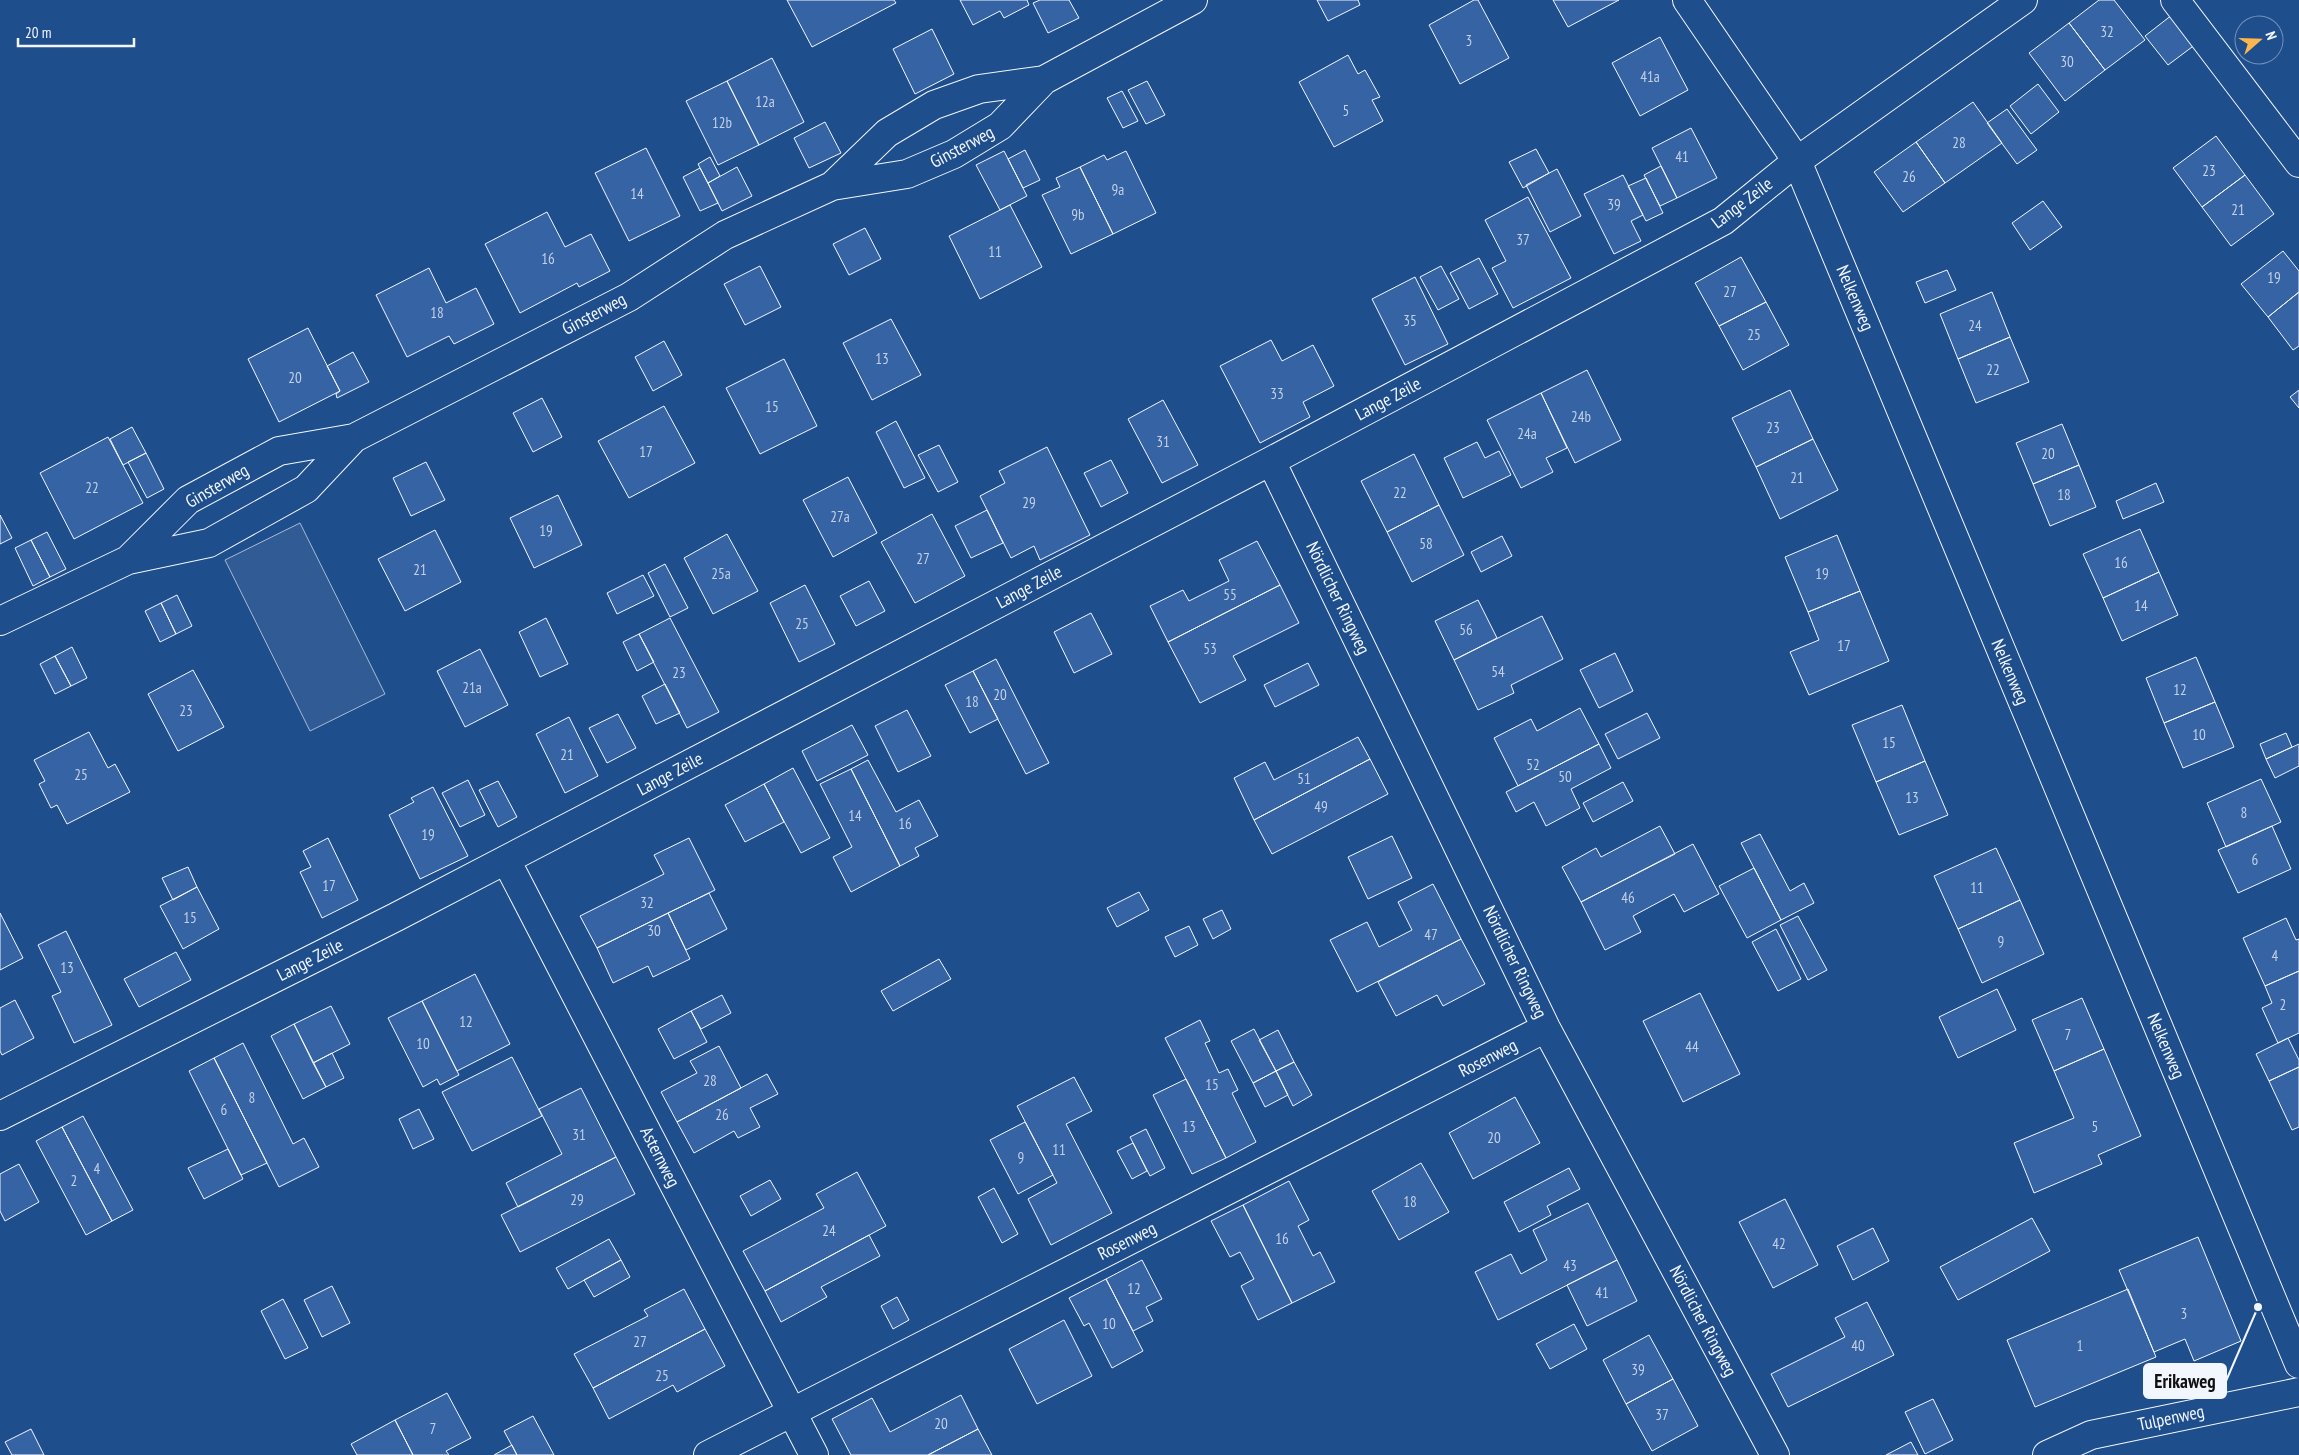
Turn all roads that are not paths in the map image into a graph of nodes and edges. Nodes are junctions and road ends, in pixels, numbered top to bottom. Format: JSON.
{"nodes":[{"id":1,"x":1193,"y":0,"type":"edge"},
{"id":2,"x":1687,"y":0,"type":"edge"},
{"id":3,"x":2023,"y":0,"type":"edge"},
{"id":4,"x":2175,"y":0,"type":"edge"},
{"id":5,"x":1044,"y":80,"type":"junction"},
{"id":6,"x":1797,"y":161,"type":"junction"},
{"id":7,"x":2299,"y":163,"type":"edge"},
{"id":8,"x":832,"y":186,"type":"junction"},
{"id":9,"x":354,"y":438,"type":"junction"},
{"id":10,"x":1271,"y":461,"type":"junction"},
{"id":11,"x":128,"y":560,"type":"junction"},
{"id":12,"x":0,"y":621,"type":"edge"},
{"id":13,"x":506,"y":860,"type":"junction"},
{"id":14,"x":1546,"y":1028,"type":"junction"},
{"id":15,"x":0,"y":1116,"type":"edge"},
{"id":16,"x":2299,"y":1364,"type":"edge"},
{"id":17,"x":2299,"y":1392,"type":"edge"},
{"id":18,"x":791,"y":1412,"type":"junction"},
{"id":19,"x":708,"y":1455,"type":"edge"},
{"id":20,"x":814,"y":1455,"type":"edge"},
{"id":21,"x":1775,"y":1455,"type":"edge"},
{"id":22,"x":2047,"y":1455,"type":"edge"}],
"edges":[{"from":1,"to":5,"type":"street","name":"Ginsterweg"},
{"from":2,"to":6,"type":"street","name":"Nelkenweg"},
{"from":3,"to":6,"type":"street","name":"Lange Zeile"},
{"from":4,"to":7,"type":"street"},
{"from":5,"to":8,"type":"street","name":"Ginsterweg"},
{"from":5,"to":8,"type":"street","name":"Ginsterweg"},
{"from":6,"to":10,"type":"street","name":"Lange Zeile"},
{"from":6,"to":16,"type":"street","name":"Nelkenweg"},
{"from":8,"to":9,"type":"street","name":"Ginsterweg"},
{"from":9,"to":11,"type":"street","name":"Ginsterweg"},
{"from":9,"to":11,"type":"street","name":"Ginsterweg"},
{"from":10,"to":13,"type":"street","name":"Lange Zeile"},
{"from":10,"to":14,"type":"street","name":"Nördlicher Ringweg"},
{"from":11,"to":12,"type":"street","name":"Ginsterweg"},
{"from":13,"to":15,"type":"street","name":"Lange Zeile"},
{"from":13,"to":18,"type":"street","name":"Asternweg"},
{"from":14,"to":18,"type":"street","name":"Rosenweg"},
{"from":14,"to":21,"type":"street","name":"Nördlicher Ringweg"},
{"from":17,"to":22,"type":"street","name":"Tulpenweg"},
{"from":18,"to":19,"type":"street","name":"Rosenweg"},
{"from":18,"to":20,"type":"street","name":"Asternweg"}]}
